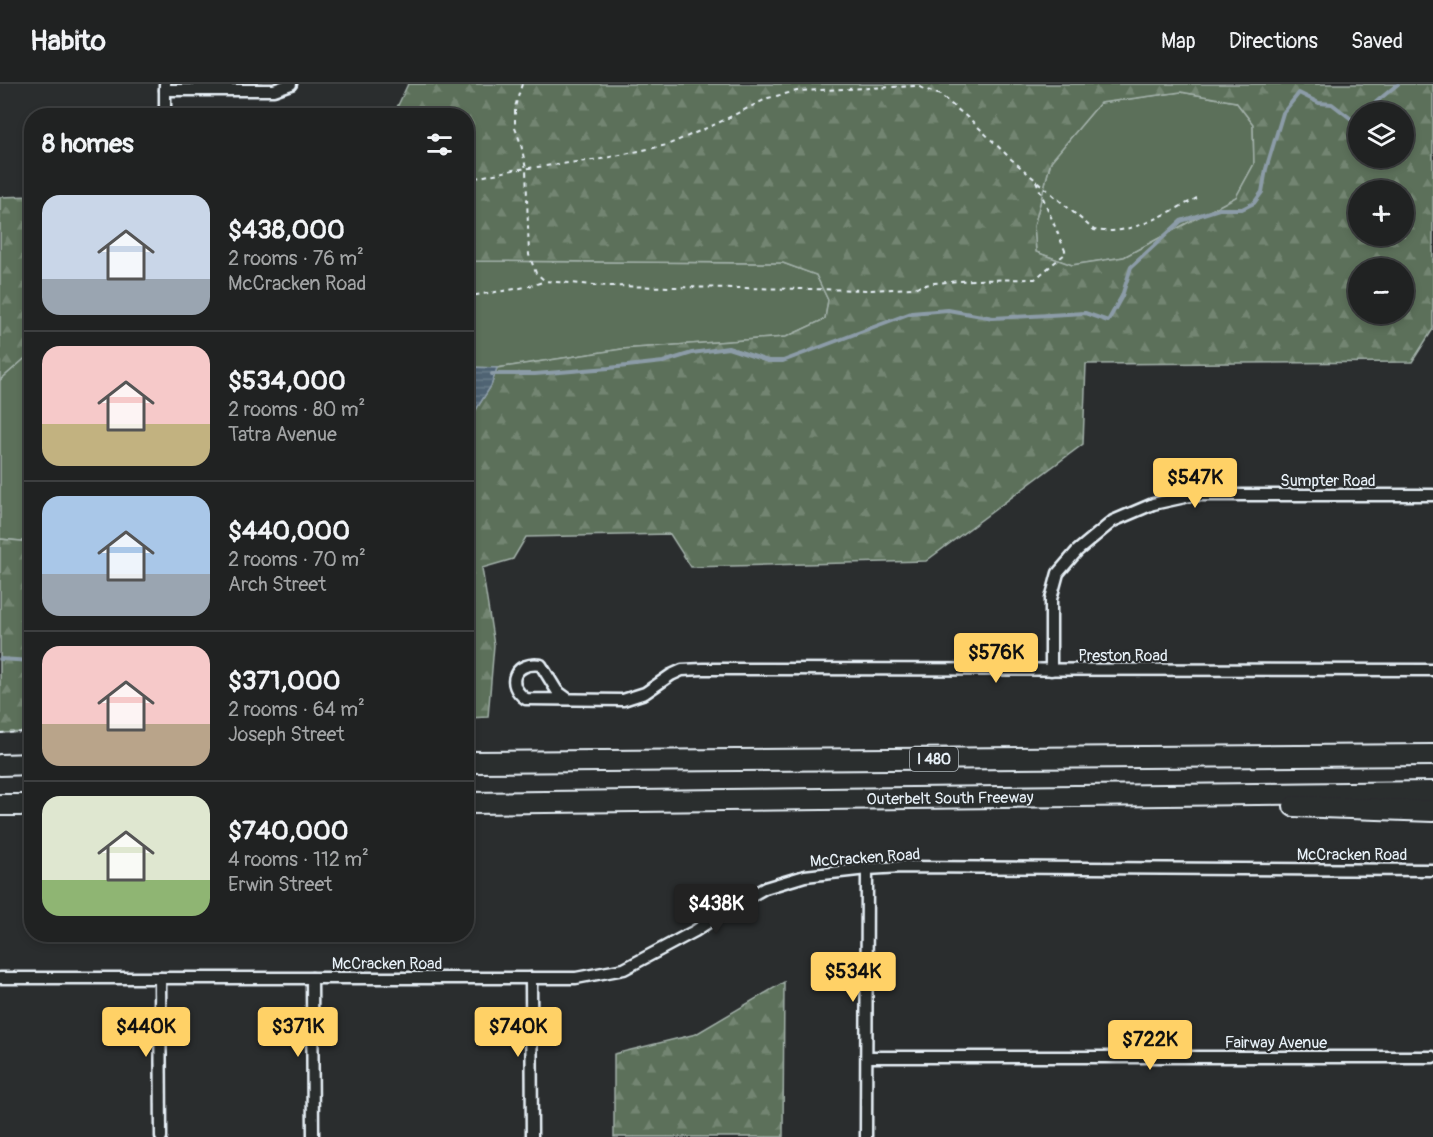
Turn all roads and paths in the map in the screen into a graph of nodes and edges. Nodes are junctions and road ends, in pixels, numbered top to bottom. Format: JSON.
{"nodes":[{"id":1,"x":291,"y":84,"type":"edge"},
{"id":2,"x":522,"y":84,"type":"edge"},
{"id":3,"x":165,"y":87,"type":"edge"},
{"id":4,"x":165,"y":108,"type":"edge"},
{"id":5,"x":526,"y":169,"type":"junction"},
{"id":6,"x":474,"y":179,"type":"edge"},
{"id":7,"x":1036,"y":181,"type":"junction"},
{"id":8,"x":1197,"y":198,"type":"dead end"},
{"id":9,"x":545,"y":281,"type":"junction"},
{"id":10,"x":474,"y":295,"type":"edge"},
{"id":11,"x":1433,"y":495,"type":"edge"},
{"id":12,"x":1050,"y":670,"type":"junction"},
{"id":13,"x":1433,"y":670,"type":"edge"},
{"id":14,"x":568,"y":699,"type":"junction"},
{"id":15,"x":24,"y":732,"type":"edge"},
{"id":16,"x":0,"y":733,"type":"edge"},
{"id":17,"x":1433,"y":753,"type":"edge"},
{"id":18,"x":474,"y":762,"type":"edge"},
{"id":19,"x":24,"y":764,"type":"edge"},
{"id":20,"x":0,"y":765,"type":"edge"},
{"id":21,"x":1433,"y":792,"type":"edge"},
{"id":22,"x":967,"y":799,"type":"junction"},
{"id":23,"x":474,"y":803,"type":"edge"},
{"id":24,"x":0,"y":805,"type":"edge"},
{"id":25,"x":24,"y":805,"type":"edge"},
{"id":26,"x":1433,"y":812,"type":"edge"},
{"id":27,"x":867,"y":869,"type":"junction"},
{"id":28,"x":1433,"y":870,"type":"edge"},
{"id":29,"x":0,"y":978,"type":"edge"},
{"id":30,"x":159,"y":978,"type":"junction"},
{"id":31,"x":312,"y":978,"type":"junction"},
{"id":32,"x":531,"y":978,"type":"junction"},
{"id":33,"x":867,"y":1057,"type":"junction"},
{"id":34,"x":1433,"y":1057,"type":"edge"},
{"id":35,"x":161,"y":1137,"type":"edge"},
{"id":36,"x":313,"y":1137,"type":"edge"},
{"id":37,"x":532,"y":1137,"type":"edge"},
{"id":38,"x":866,"y":1137,"type":"edge"}],
"edges":[{"from":1,"to":3,"type":"street"},
{"from":2,"to":5,"type":"path"},
{"from":3,"to":4,"type":"street"},
{"from":5,"to":6,"type":"path"},
{"from":5,"to":7,"type":"path"},
{"from":5,"to":9,"type":"path"},
{"from":7,"to":8,"type":"path"},
{"from":7,"to":9,"type":"path"},
{"from":9,"to":10,"type":"path"},
{"from":11,"to":12,"type":"street","name":"Sumpter Road"},
{"from":12,"to":13,"type":"street","name":"Preston Road"},
{"from":12,"to":14,"type":"street","name":"Preston Road"},
{"from":14,"to":14,"type":"street","name":"Preston Road"},
{"from":15,"to":16,"type":"path"},
{"from":17,"to":18,"type":"highway","number":"I 480"},
{"from":19,"to":20,"type":"highway"},
{"from":21,"to":22,"type":"highway","name":"Outerbelt South Freeway"},
{"from":22,"to":23,"type":"highway","name":"Outerbelt South Freeway"},
{"from":22,"to":26,"type":"highway"},
{"from":24,"to":25,"type":"highway"},
{"from":27,"to":28,"type":"street","name":"McCracken Road"},
{"from":27,"to":32,"type":"street","name":"McCracken Road"},
{"from":27,"to":33,"type":"street"},
{"from":29,"to":30,"type":"street","name":"McCracken Road"},
{"from":30,"to":31,"type":"street","name":"McCracken Road"},
{"from":30,"to":35,"type":"street"},
{"from":31,"to":32,"type":"street","name":"McCracken Road"},
{"from":31,"to":36,"type":"street"},
{"from":32,"to":37,"type":"street"},
{"from":33,"to":34,"type":"street","name":"Fairway Avenue"},
{"from":33,"to":38,"type":"street"}]}
